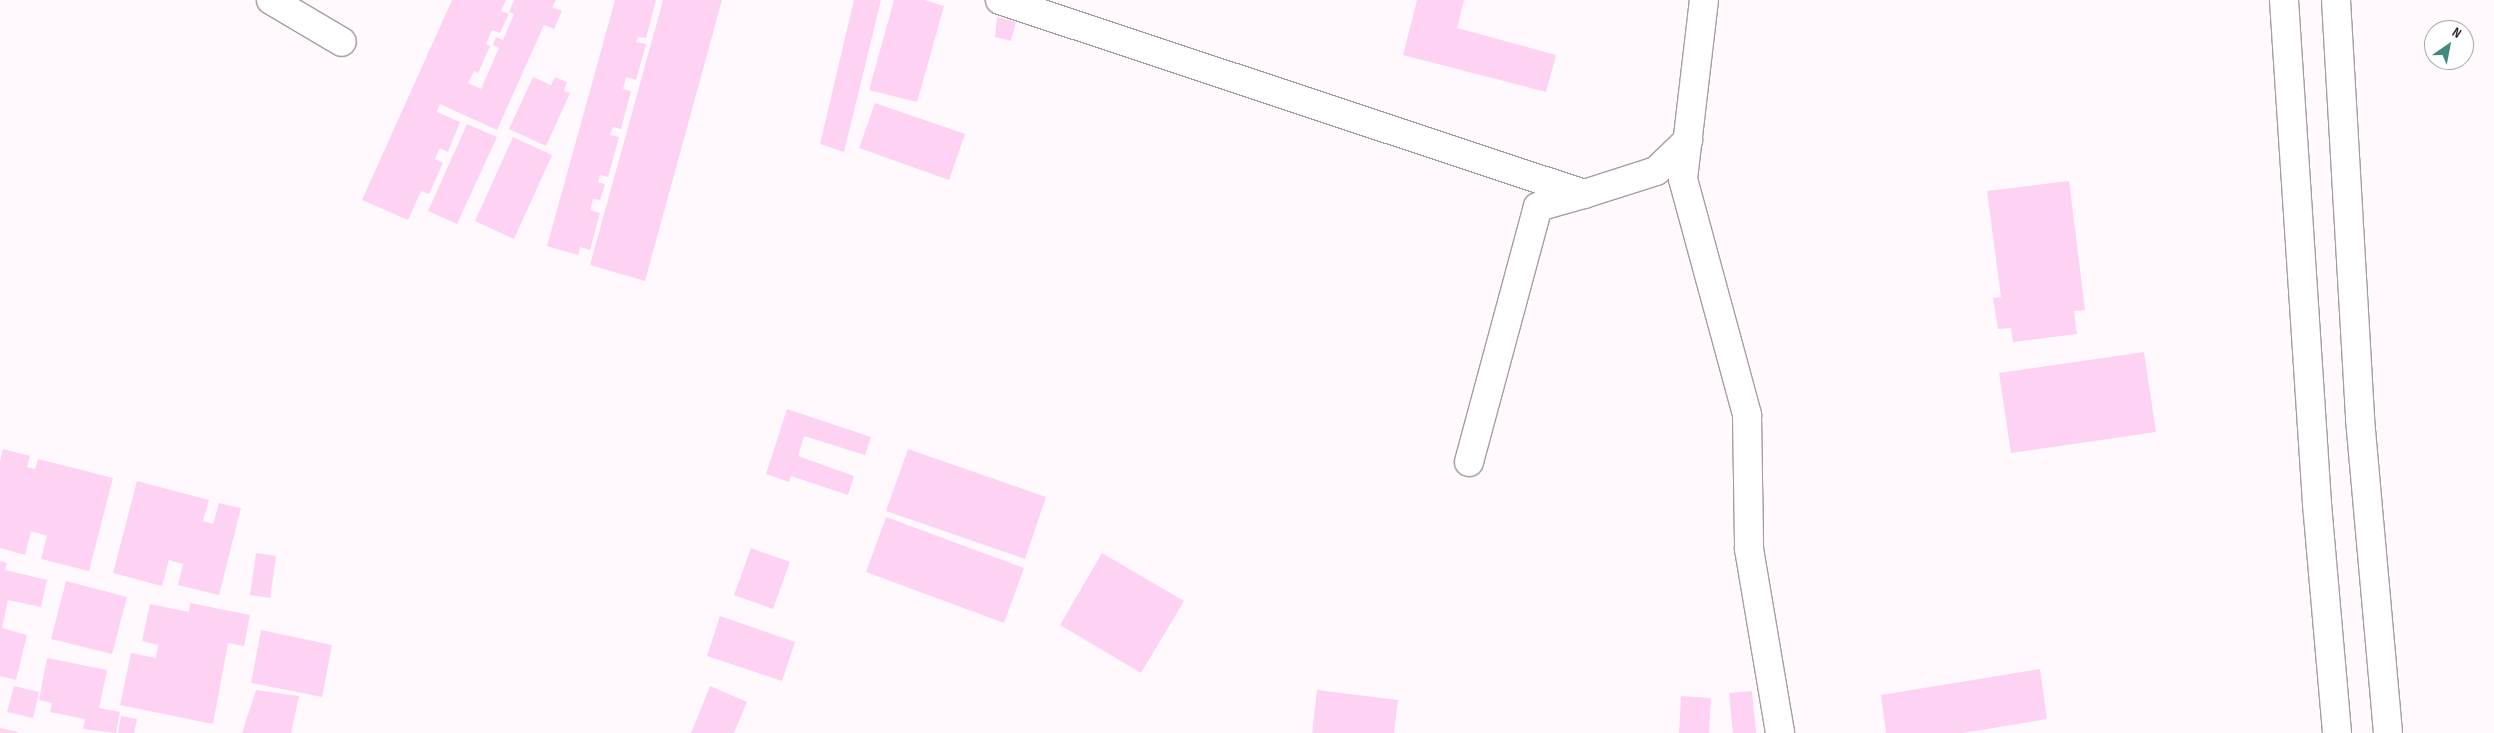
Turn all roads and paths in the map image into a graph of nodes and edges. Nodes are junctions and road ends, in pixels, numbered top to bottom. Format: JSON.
{"nodes":[{"id":1,"x":271,"y":0,"type":"edge"},
{"id":2,"x":1000,"y":0,"type":"edge"},
{"id":3,"x":1704,"y":0,"type":"edge"},
{"id":4,"x":2284,"y":0,"type":"edge"},
{"id":5,"x":2336,"y":0,"type":"edge"},
{"id":6,"x":342,"y":42,"type":"dead end"},
{"id":7,"x":1688,"y":140,"type":"junction"},
{"id":8,"x":1584,"y":194,"type":"junction"},
{"id":9,"x":1469,"y":462,"type":"dead end"},
{"id":10,"x":1780,"y":733,"type":"edge"},
{"id":11,"x":2337,"y":733,"type":"edge"},
{"id":12,"x":2388,"y":733,"type":"edge"}],
"edges":[{"from":1,"to":6,"type":"main road"},
{"from":2,"to":8,"type":"main road"},
{"from":3,"to":7,"type":"main road"},
{"from":4,"to":11,"type":"main road"},
{"from":5,"to":12,"type":"main road"},
{"from":7,"to":8,"type":"main road"},
{"from":7,"to":10,"type":"main road"},
{"from":8,"to":9,"type":"main road"}]}
